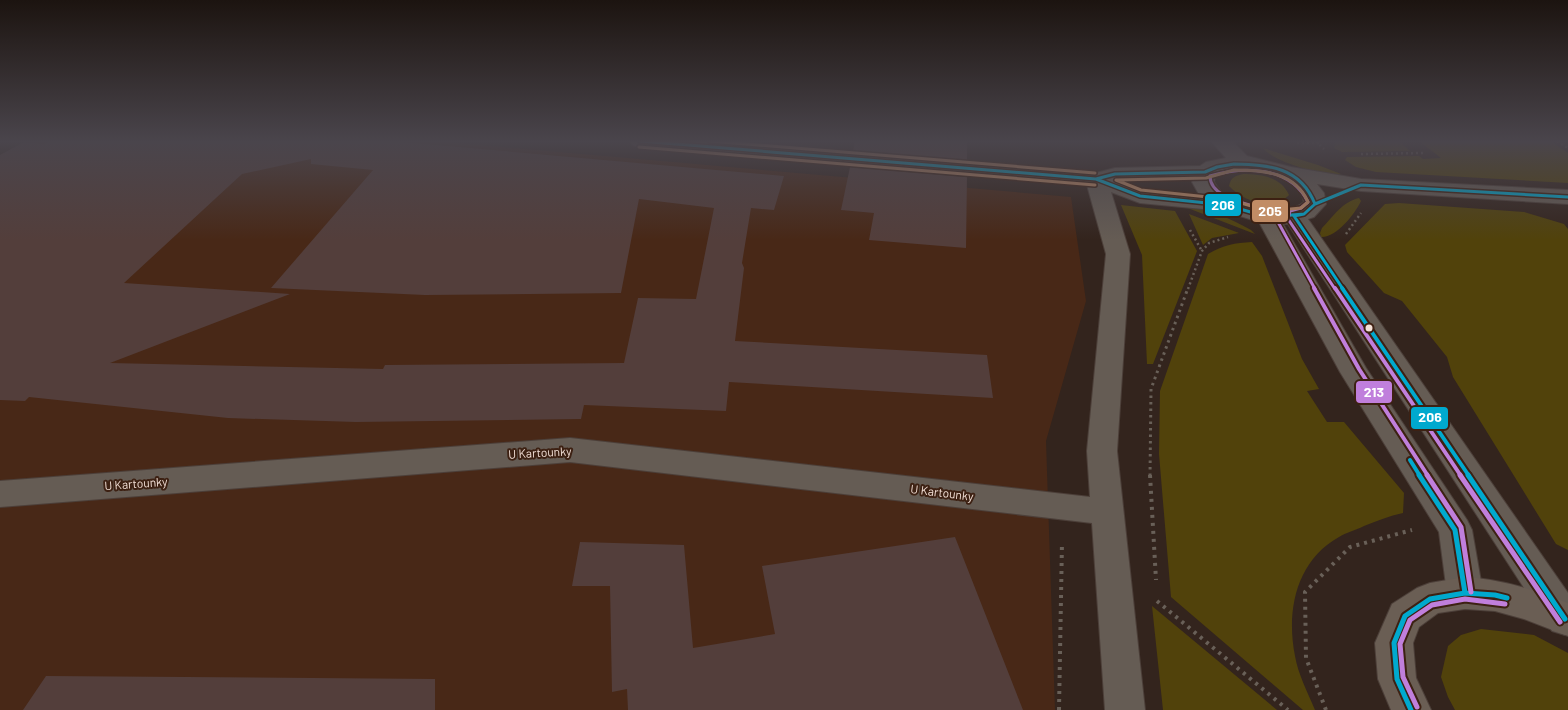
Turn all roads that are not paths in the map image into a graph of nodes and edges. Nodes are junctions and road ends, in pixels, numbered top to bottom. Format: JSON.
{"nodes":[{"id":1,"x":1038,"y":174,"type":"edge"},
{"id":2,"x":1114,"y":174,"type":"edge"},
{"id":3,"x":1205,"y":174,"type":"edge"},
{"id":4,"x":1289,"y":174,"type":"edge"},
{"id":5,"x":1298,"y":174,"type":"edge"},
{"id":6,"x":1096,"y":179,"type":"junction"},
{"id":7,"x":1361,"y":185,"type":"junction"},
{"id":8,"x":1568,"y":196,"type":"edge"},
{"id":9,"x":1226,"y":205,"type":"junction"},
{"id":10,"x":1292,"y":212,"type":"junction"},
{"id":11,"x":0,"y":494,"type":"edge"},
{"id":12,"x":1107,"y":512,"type":"junction"},
{"id":13,"x":1464,"y":593,"type":"junction"},
{"id":14,"x":1566,"y":620,"type":"edge"},
{"id":15,"x":1125,"y":710,"type":"edge"},
{"id":16,"x":1411,"y":710,"type":"edge"}],
"edges":[{"from":1,"to":6,"type":"street"},
{"from":2,"to":6,"type":"street"},
{"from":3,"to":9,"type":"street"},
{"from":4,"to":10,"type":"street"},
{"from":5,"to":7,"type":"street"},
{"from":6,"to":9,"type":"street"},
{"from":6,"to":12,"type":"street"},
{"from":7,"to":8,"type":"street"},
{"from":7,"to":10,"type":"street"},
{"from":9,"to":10,"type":"street"},
{"from":10,"to":13,"type":"street"},
{"from":10,"to":14,"type":"street"},
{"from":11,"to":12,"type":"street","name":"U Kartounky"},
{"from":12,"to":15,"type":"street"},
{"from":13,"to":14,"type":"main road"},
{"from":13,"to":16,"type":"main road"}]}
